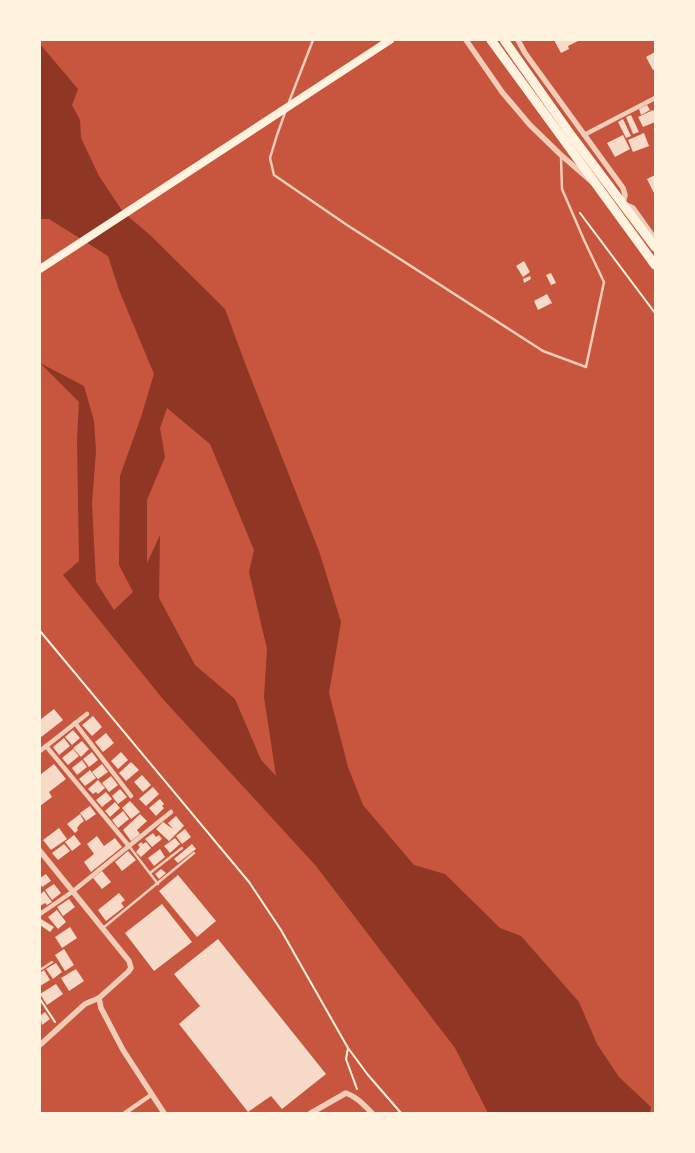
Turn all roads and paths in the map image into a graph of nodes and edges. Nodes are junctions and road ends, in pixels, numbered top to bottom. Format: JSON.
{"nodes":[{"id":1,"x":313,"y":40,"type":"edge"},
{"id":2,"x":390,"y":40,"type":"edge"},
{"id":3,"x":466,"y":40,"type":"edge"},
{"id":4,"x":492,"y":40,"type":"edge"},
{"id":5,"x":504,"y":40,"type":"edge"},
{"id":6,"x":518,"y":40,"type":"edge"},
{"id":7,"x":655,"y":98,"type":"edge"},
{"id":8,"x":584,"y":135,"type":"junction"},
{"id":9,"x":561,"y":156,"type":"junction"},
{"id":10,"x":623,"y":203,"type":"junction"},
{"id":11,"x":579,"y":212,"type":"dead end"},
{"id":12,"x":655,"y":239,"type":"edge"},
{"id":13,"x":655,"y":247,"type":"edge"},
{"id":14,"x":655,"y":265,"type":"edge"},
{"id":15,"x":40,"y":268,"type":"edge"},
{"id":16,"x":655,"y":313,"type":"edge"},
{"id":17,"x":40,"y":631,"type":"edge"},
{"id":18,"x":86,"y":714,"type":"dead end"},
{"id":19,"x":75,"y":723,"type":"junction"},
{"id":20,"x":46,"y":746,"type":"junction"},
{"id":21,"x":40,"y":751,"type":"edge"},
{"id":22,"x":131,"y":796,"type":"dead end"},
{"id":23,"x":172,"y":812,"type":"dead end"},
{"id":24,"x":129,"y":846,"type":"junction"},
{"id":25,"x":182,"y":848,"type":"dead end"},
{"id":26,"x":40,"y":852,"type":"edge"},
{"id":27,"x":194,"y":853,"type":"dead end"},
{"id":28,"x":150,"y":873,"type":"junction"},
{"id":29,"x":158,"y":884,"type":"junction"},
{"id":30,"x":72,"y":892,"type":"junction"},
{"id":31,"x":40,"y":913,"type":"edge"},
{"id":32,"x":102,"y":929,"type":"junction"},
{"id":33,"x":52,"y":962,"type":"dead end"},
{"id":34,"x":40,"y":970,"type":"edge"},
{"id":35,"x":99,"y":998,"type":"junction"},
{"id":36,"x":40,"y":999,"type":"edge"},
{"id":37,"x":58,"y":1028,"type":"junction"},
{"id":38,"x":40,"y":1045,"type":"edge"},
{"id":39,"x":348,"y":1048,"type":"junction"},
{"id":40,"x":151,"y":1095,"type":"junction"},
{"id":41,"x":360,"y":1101,"type":"junction"},
{"id":42,"x":125,"y":1113,"type":"edge"},
{"id":43,"x":164,"y":1113,"type":"edge"},
{"id":44,"x":311,"y":1113,"type":"edge"},
{"id":45,"x":372,"y":1113,"type":"edge"},
{"id":46,"x":401,"y":1113,"type":"edge"}],
"edges":[{"from":1,"to":9,"type":"lane"},
{"from":2,"to":15,"type":"main road"},
{"from":3,"to":9,"type":"street"},
{"from":4,"to":14,"type":"highway"},
{"from":5,"to":13,"type":"highway"},
{"from":6,"to":8,"type":"street"},
{"from":7,"to":8,"type":"street"},
{"from":8,"to":10,"type":"street"},
{"from":9,"to":10,"type":"street"},
{"from":10,"to":12,"type":"street"},
{"from":11,"to":16,"type":"path"},
{"from":17,"to":39,"type":"path"},
{"from":18,"to":19,"type":"street"},
{"from":19,"to":20,"type":"street"},
{"from":19,"to":22,"type":"street"},
{"from":20,"to":21,"type":"street"},
{"from":20,"to":24,"type":"street"},
{"from":23,"to":24,"type":"street"},
{"from":24,"to":28,"type":"lane"},
{"from":24,"to":30,"type":"street"},
{"from":25,"to":28,"type":"lane"},
{"from":26,"to":30,"type":"street"},
{"from":27,"to":29,"type":"lane"},
{"from":28,"to":29,"type":"lane"},
{"from":29,"to":32,"type":"lane"},
{"from":30,"to":31,"type":"street"},
{"from":30,"to":32,"type":"street"},
{"from":32,"to":35,"type":"street"},
{"from":33,"to":34,"type":"lane"},
{"from":35,"to":37,"type":"street"},
{"from":35,"to":40,"type":"street"},
{"from":36,"to":37,"type":"path"},
{"from":37,"to":38,"type":"street"},
{"from":39,"to":41,"type":"path"},
{"from":39,"to":46,"type":"path"},
{"from":40,"to":42,"type":"street"},
{"from":40,"to":43,"type":"street"},
{"from":41,"to":44,"type":"street"},
{"from":41,"to":45,"type":"street"}]}
